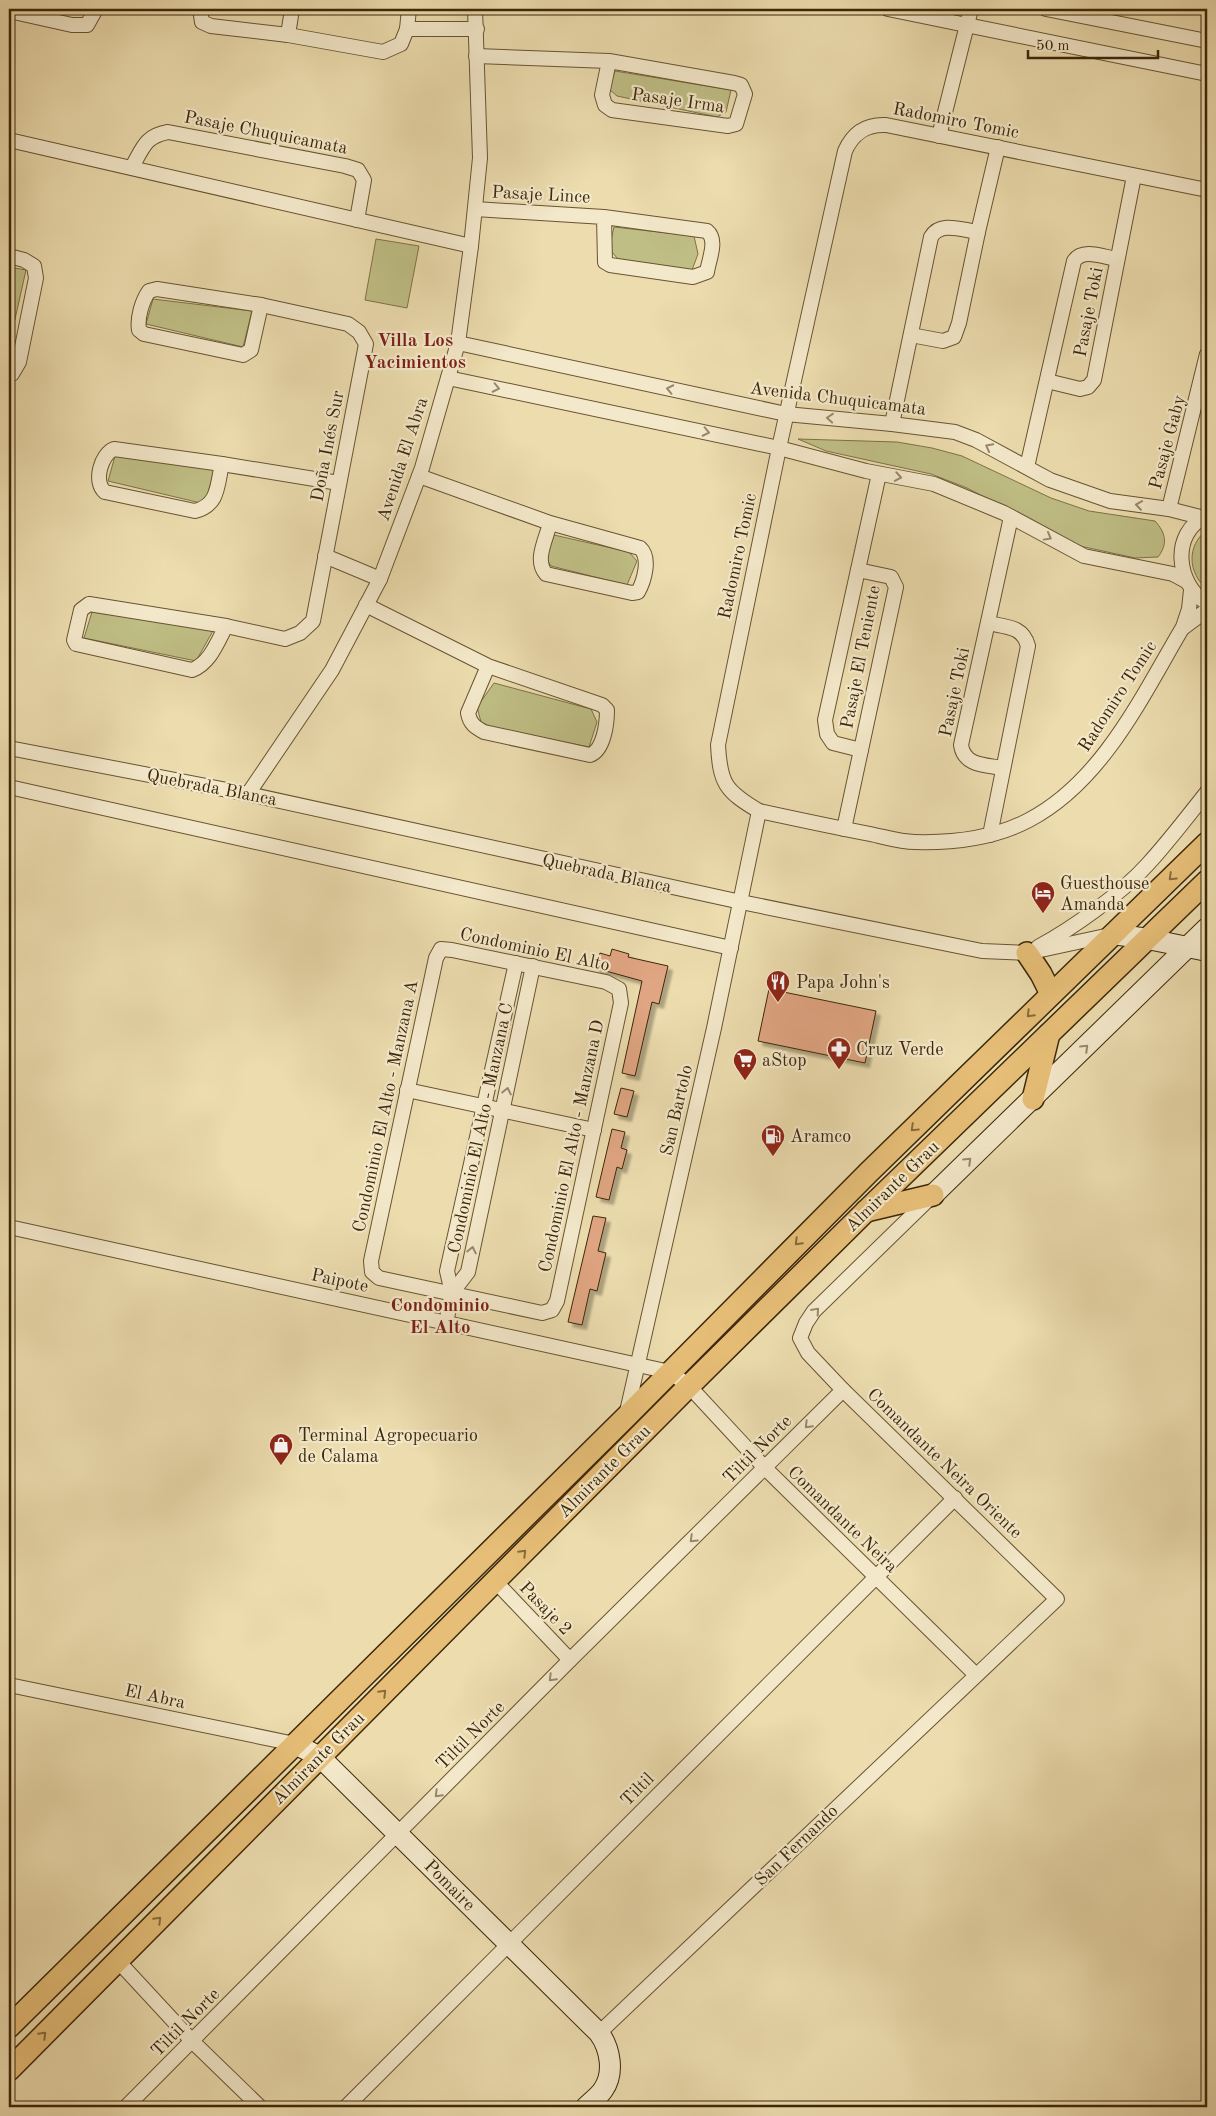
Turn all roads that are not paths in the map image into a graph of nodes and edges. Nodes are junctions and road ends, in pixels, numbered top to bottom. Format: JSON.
{"nodes":[{"id":1,"x":96,"y":9,"type":"edge"},
{"id":2,"x":200,"y":9,"type":"edge"},
{"id":3,"x":292,"y":9,"type":"edge"},
{"id":4,"x":409,"y":9,"type":"edge"},
{"id":5,"x":475,"y":9,"type":"edge"},
{"id":6,"x":888,"y":9,"type":"edge"},
{"id":7,"x":971,"y":9,"type":"edge"},
{"id":8,"x":1046,"y":9,"type":"edge"},
{"id":9,"x":9,"y":11,"type":"edge"},
{"id":10,"x":968,"y":25,"type":"junction"},
{"id":11,"x":407,"y":29,"type":"junction"},
{"id":12,"x":477,"y":29,"type":"junction"},
{"id":13,"x":288,"y":35,"type":"junction"},
{"id":14,"x":1207,"y":41,"type":"edge"},
{"id":15,"x":476,"y":56,"type":"junction"},
{"id":16,"x":609,"y":61,"type":"junction"},
{"id":17,"x":1207,"y":74,"type":"edge"},
{"id":18,"x":939,"y":136,"type":"junction"},
{"id":19,"x":9,"y":140,"type":"edge"},
{"id":20,"x":998,"y":147,"type":"junction"},
{"id":21,"x":132,"y":167,"type":"junction"},
{"id":22,"x":1134,"y":176,"type":"junction"},
{"id":23,"x":1207,"y":190,"type":"edge"},
{"id":24,"x":475,"y":209,"type":"junction"},
{"id":25,"x":604,"y":217,"type":"junction"},
{"id":26,"x":357,"y":220,"type":"junction"},
{"id":27,"x":978,"y":232,"type":"junction"},
{"id":28,"x":471,"y":246,"type":"junction"},
{"id":29,"x":9,"y":256,"type":"edge"},
{"id":30,"x":1117,"y":259,"type":"junction"},
{"id":31,"x":262,"y":306,"type":"junction"},
{"id":32,"x":911,"y":334,"type":"junction"},
{"id":33,"x":458,"y":343,"type":"junction"},
{"id":34,"x":1207,"y":354,"type":"edge"},
{"id":35,"x":9,"y":375,"type":"edge"},
{"id":36,"x":448,"y":378,"type":"junction"},
{"id":37,"x":1047,"y":381,"type":"junction"},
{"id":38,"x":1204,"y":385,"type":"edge"},
{"id":39,"x":786,"y":414,"type":"junction"},
{"id":40,"x":892,"y":424,"type":"junction"},
{"id":41,"x":779,"y":448,"type":"junction"},
{"id":42,"x":222,"y":464,"type":"junction"},
{"id":43,"x":1027,"y":467,"type":"junction"},
{"id":44,"x":879,"y":474,"type":"junction"},
{"id":45,"x":420,"y":476,"type":"junction"},
{"id":46,"x":339,"y":483,"type":"junction"},
{"id":47,"x":1168,"y":509,"type":"junction"},
{"id":48,"x":1011,"y":516,"type":"junction"},
{"id":49,"x":1206,"y":517,"type":"edge"},
{"id":50,"x":550,"y":523,"type":"junction"},
{"id":51,"x":325,"y":556,"type":"junction"},
{"id":52,"x":858,"y":570,"type":"junction"},
{"id":53,"x":380,"y":579,"type":"junction"},
{"id":54,"x":1188,"y":585,"type":"junction"},
{"id":55,"x":1207,"y":603,"type":"edge"},
{"id":56,"x":366,"y":605,"type":"junction"},
{"id":57,"x":1207,"y":610,"type":"edge"},
{"id":58,"x":988,"y":623,"type":"junction"},
{"id":59,"x":226,"y":626,"type":"junction"},
{"id":60,"x":1184,"y":627,"type":"junction"},
{"id":61,"x":488,"y":666,"type":"junction"},
{"id":62,"x":9,"y":748,"type":"edge"},
{"id":63,"x":861,"y":750,"type":"junction"},
{"id":64,"x":1003,"y":768,"type":"junction"},
{"id":65,"x":9,"y":787,"type":"edge"},
{"id":66,"x":1207,"y":792,"type":"edge"},
{"id":67,"x":248,"y":794,"type":"junction"},
{"id":68,"x":759,"y":811,"type":"junction"},
{"id":69,"x":844,"y":829,"type":"junction"},
{"id":70,"x":990,"y":835,"type":"junction"},
{"id":71,"x":1207,"y":843,"type":"edge"},
{"id":72,"x":1207,"y":881,"type":"edge"},
{"id":73,"x":741,"y":902,"type":"junction"},
{"id":74,"x":1207,"y":928,"type":"edge"},
{"id":75,"x":1113,"y":934,"type":"junction"},
{"id":76,"x":1148,"y":938,"type":"junction"},
{"id":77,"x":731,"y":948,"type":"junction"},
{"id":78,"x":442,"y":949,"type":"joint"},
{"id":79,"x":1198,"y":949,"type":"edge"},
{"id":80,"x":1027,"y":953,"type":"junction"},
{"id":81,"x":516,"y":963,"type":"junction"},
{"id":82,"x":534,"y":966,"type":"junction"},
{"id":83,"x":619,"y":989,"type":"joint"},
{"id":84,"x":1050,"y":994,"type":"junction"},
{"id":85,"x":1049,"y":1033,"type":"junction"},
{"id":86,"x":408,"y":1090,"type":"junction"},
{"id":87,"x":1033,"y":1099,"type":"junction"},
{"id":88,"x":484,"y":1107,"type":"junction"},
{"id":89,"x":502,"y":1111,"type":"junction"},
{"id":90,"x":594,"y":1130,"type":"junction"},
{"id":91,"x":933,"y":1195,"type":"junction"},
{"id":92,"x":866,"y":1211,"type":"junction"},
{"id":93,"x":9,"y":1227,"type":"edge"},
{"id":94,"x":452,"y":1293,"type":"junction"},
{"id":95,"x":446,"y":1323,"type":"junction"},
{"id":96,"x":808,"y":1353,"type":"joint"},
{"id":97,"x":637,"y":1364,"type":"junction"},
{"id":98,"x":670,"y":1372,"type":"junction"},
{"id":99,"x":689,"y":1386,"type":"junction"},
{"id":100,"x":843,"y":1390,"type":"junction"},
{"id":101,"x":626,"y":1417,"type":"junction"},
{"id":102,"x":765,"y":1468,"type":"junction"},
{"id":103,"x":955,"y":1498,"type":"junction"},
{"id":104,"x":875,"y":1576,"type":"junction"},
{"id":105,"x":495,"y":1581,"type":"junction"},
{"id":106,"x":1057,"y":1599,"type":"joint"},
{"id":107,"x":570,"y":1660,"type":"junction"},
{"id":108,"x":976,"y":1675,"type":"junction"},
{"id":109,"x":9,"y":1685,"type":"edge"},
{"id":110,"x":295,"y":1744,"type":"junction"},
{"id":111,"x":320,"y":1757,"type":"junction"},
{"id":112,"x":398,"y":1834,"type":"junction"},
{"id":113,"x":509,"y":1944,"type":"junction"},
{"id":114,"x":118,"y":1961,"type":"junction"},
{"id":115,"x":9,"y":2027,"type":"edge"},
{"id":116,"x":599,"y":2033,"type":"junction"},
{"id":117,"x":193,"y":2042,"type":"junction"},
{"id":118,"x":9,"y":2070,"type":"edge"},
{"id":119,"x":126,"y":2107,"type":"edge"},
{"id":120,"x":260,"y":2107,"type":"edge"},
{"id":121,"x":346,"y":2107,"type":"edge"},
{"id":122,"x":586,"y":2107,"type":"edge"}],
"edges":[{"from":1,"to":9,"type":"street"},
{"from":2,"to":13,"type":"street"},
{"from":3,"to":13,"type":"street"},
{"from":4,"to":11,"type":"street"},
{"from":5,"to":12,"type":"street","name":"Avenida El Abra"},
{"from":6,"to":10,"type":"street"},
{"from":7,"to":10,"type":"street"},
{"from":8,"to":14,"type":"street"},
{"from":10,"to":17,"type":"street"},
{"from":10,"to":18,"type":"street"},
{"from":11,"to":12,"type":"street"},
{"from":11,"to":13,"type":"street"},
{"from":12,"to":15,"type":"street","name":"Avenida El Abra"},
{"from":15,"to":16,"type":"street","name":"Pasaje Irma"},
{"from":15,"to":24,"type":"street","name":"Avenida El Abra"},
{"from":16,"to":16,"type":"street","name":"Pasaje Irma"},
{"from":18,"to":20,"type":"street","name":"Radomiro Tomic"},
{"from":18,"to":39,"type":"street","name":"Radomiro Tomic"},
{"from":19,"to":21,"type":"street"},
{"from":20,"to":22,"type":"street","name":"Radomiro Tomic"},
{"from":20,"to":27,"type":"street"},
{"from":21,"to":26,"type":"street"},
{"from":21,"to":26,"type":"street","name":"Pasaje Chuquicamata"},
{"from":22,"to":23,"type":"street","name":"Radomiro Tomic"},
{"from":22,"to":30,"type":"street","name":"Pasaje Toki"},
{"from":24,"to":25,"type":"street","name":"Pasaje Lince"},
{"from":24,"to":28,"type":"street","name":"Avenida El Abra"},
{"from":25,"to":25,"type":"street","name":"Pasaje Lince"},
{"from":26,"to":28,"type":"street"},
{"from":27,"to":32,"type":"street"},
{"from":27,"to":32,"type":"street"},
{"from":28,"to":33,"type":"street","name":"Avenida El Abra"},
{"from":29,"to":35,"type":"street"},
{"from":30,"to":37,"type":"street","name":"Pasaje Toki"},
{"from":30,"to":37,"type":"street","name":"Pasaje Toki"},
{"from":31,"to":31,"type":"street"},
{"from":31,"to":46,"type":"street","name":"Doña Inés Sur"},
{"from":32,"to":40,"type":"street"},
{"from":33,"to":36,"type":"street","name":"Avenida El Abra"},
{"from":39,"to":33,"type":"street","name":"Avenida Chuquicamata","one_way":true},
{"from":34,"to":38,"type":"street","name":"Pasaje Gaby"},
{"from":36,"to":41,"type":"street","one_way":true},
{"from":36,"to":45,"type":"street","name":"Avenida El Abra"},
{"from":37,"to":43,"type":"street","name":"Pasaje Toki"},
{"from":38,"to":47,"type":"street","name":"Pasaje Gaby"},
{"from":40,"to":39,"type":"street","name":"Avenida Chuquicamata","one_way":true},
{"from":39,"to":41,"type":"street","name":"Radomiro Tomic"},
{"from":43,"to":40,"type":"street","name":"Avenida Chuquicamata","one_way":true},
{"from":41,"to":44,"type":"street"},
{"from":41,"to":68,"type":"street","name":"Radomiro Tomic"},
{"from":42,"to":42,"type":"street"},
{"from":42,"to":46,"type":"street"},
{"from":47,"to":43,"type":"street","name":"Avenida Chuquicamata","one_way":true},
{"from":44,"to":48,"type":"street","one_way":true},
{"from":44,"to":52,"type":"street","name":"Pasaje El Teniente"},
{"from":45,"to":50,"type":"street"},
{"from":45,"to":53,"type":"street","name":"Avenida El Abra"},
{"from":46,"to":51,"type":"street","name":"Doña Inés Sur"},
{"from":47,"to":49,"type":"street","name":"Avenida Chuquicamata"},
{"from":48,"to":54,"type":"street","one_way":true},
{"from":48,"to":58,"type":"street","name":"Pasaje Toki"},
{"from":49,"to":54,"type":"street","name":"Avenida Chuquicamata"},
{"from":50,"to":50,"type":"street"},
{"from":51,"to":53,"type":"street"},
{"from":51,"to":59,"type":"street","name":"Doña Inés Sur"},
{"from":52,"to":63,"type":"street","name":"Pasaje El Teniente"},
{"from":52,"to":63,"type":"street","name":"Pasaje El Teniente"},
{"from":53,"to":56,"type":"street","name":"Avenida El Abra"},
{"from":54,"to":55,"type":"street"},
{"from":54,"to":60,"type":"street","name":"Radomiro Tomic"},
{"from":56,"to":61,"type":"street"},
{"from":56,"to":67,"type":"street","name":"Avenida El Abra"},
{"from":57,"to":60,"type":"street","name":"Radomiro Tomic"},
{"from":58,"to":64,"type":"street"},
{"from":58,"to":64,"type":"street","name":"Pasaje Toki"},
{"from":59,"to":59,"type":"street"},
{"from":60,"to":70,"type":"street","name":"Radomiro Tomic"},
{"from":61,"to":61,"type":"street"},
{"from":62,"to":67,"type":"street","name":"Quebrada Blanca"},
{"from":63,"to":69,"type":"street","name":"Pasaje El Teniente"},
{"from":64,"to":70,"type":"street"},
{"from":65,"to":77,"type":"street"},
{"from":66,"to":80,"type":"street"},
{"from":67,"to":73,"type":"street","name":"Quebrada Blanca"},
{"from":68,"to":69,"type":"street","name":"Radomiro Tomic"},
{"from":68,"to":73,"type":"street","name":"San Bartolo"},
{"from":69,"to":70,"type":"street","name":"Radomiro Tomic"},
{"from":71,"to":75,"type":"main road","name":"Almirante Grau","one_way":true},
{"from":72,"to":76,"type":"main road","name":"Almirante Grau"},
{"from":73,"to":77,"type":"street","name":"San Bartolo"},
{"from":73,"to":80,"type":"street","name":"Quebrada Blanca"},
{"from":74,"to":79,"type":"street","name":"Almirante Grau"},
{"from":75,"to":76,"type":"street","name":"Quebrada Blanca"},
{"from":75,"to":80,"type":"street","name":"Quebrada Blanca"},
{"from":75,"to":84,"type":"main road","name":"Almirante Grau"},
{"from":76,"to":79,"type":"street","name":"Quebrada Blanca"},
{"from":76,"to":85,"type":"main road","name":"Almirante Grau"},
{"from":77,"to":97,"type":"street","name":"San Bartolo"},
{"from":78,"to":81,"type":"street","name":"Condominio El Alto"},
{"from":78,"to":86,"type":"street","name":"Condominio El Alto - Manzana A"},
{"from":87,"to":79,"type":"street","name":"Almirante Grau","one_way":true},
{"from":80,"to":84,"type":"main road"},
{"from":81,"to":82,"type":"street","name":"Condominio El Alto"},
{"from":81,"to":88,"type":"street"},
{"from":82,"to":83,"type":"street","name":"Condominio El Alto"},
{"from":89,"to":82,"type":"street","name":"Condominio El Alto - Manzana C","one_way":true},
{"from":83,"to":90,"type":"street","name":"Condominio El Alto - Manzana D"},
{"from":84,"to":98,"type":"main road","name":"Almirante Grau","one_way":true},
{"from":85,"to":87,"type":"main road"},
{"from":85,"to":92,"type":"main road","name":"Almirante Grau"},
{"from":86,"to":88,"type":"street"},
{"from":86,"to":94,"type":"street","name":"Condominio El Alto - Manzana A"},
{"from":91,"to":87,"type":"street","name":"Almirante Grau","one_way":true},
{"from":88,"to":89,"type":"street"},
{"from":88,"to":94,"type":"street"},
{"from":89,"to":90,"type":"street"},
{"from":94,"to":89,"type":"street","name":"Condominio El Alto - Manzana C","one_way":true},
{"from":90,"to":94,"type":"street","name":"Condominio El Alto - Manzana D"},
{"from":91,"to":92,"type":"main road"},
{"from":96,"to":91,"type":"street","name":"Almirante Grau","one_way":true},
{"from":92,"to":99,"type":"main road","name":"Almirante Grau"},
{"from":93,"to":95,"type":"street","name":"Paipote"},
{"from":94,"to":95,"type":"street"},
{"from":95,"to":97,"type":"street","name":"Paipote"},
{"from":96,"to":100,"type":"street","name":"Comandante Neira Oriente"},
{"from":97,"to":98,"type":"street","name":"Paipote"},
{"from":97,"to":101,"type":"street","name":"San Bartolo"},
{"from":98,"to":99,"type":"street","name":"Paipote"},
{"from":98,"to":101,"type":"main road","name":"Almirante Grau"},
{"from":99,"to":102,"type":"street","name":"Comandante Neira"},
{"from":105,"to":99,"type":"main road","name":"Almirante Grau","one_way":true},
{"from":100,"to":102,"type":"street","name":"Tiltil Norte","one_way":true},
{"from":100,"to":103,"type":"street","name":"Comandante Neira Oriente"},
{"from":101,"to":110,"type":"main road","name":"Almirante Grau"},
{"from":102,"to":104,"type":"street","name":"Comandante Neira"},
{"from":102,"to":107,"type":"street","name":"Tiltil Norte","one_way":true},
{"from":103,"to":104,"type":"street","name":"Tiltil"},
{"from":103,"to":106,"type":"street","name":"Comandante Neira Oriente"},
{"from":104,"to":108,"type":"street","name":"Comandante Neira"},
{"from":104,"to":113,"type":"street","name":"Tiltil"},
{"from":105,"to":107,"type":"street","name":"Pasaje 2"},
{"from":111,"to":105,"type":"main road","name":"Almirante Grau","one_way":true},
{"from":106,"to":108,"type":"street","name":"San Fernando"},
{"from":107,"to":112,"type":"street","name":"Tiltil Norte","one_way":true},
{"from":108,"to":116,"type":"street","name":"San Fernando"},
{"from":109,"to":110,"type":"street","name":"El Abra"},
{"from":110,"to":111,"type":"street","name":"Pomaire"},
{"from":110,"to":115,"type":"main road","name":"Almirante Grau"},
{"from":111,"to":112,"type":"street","name":"Pomaire"},
{"from":114,"to":111,"type":"main road","name":"Almirante Grau","one_way":true},
{"from":112,"to":113,"type":"street","name":"Pomaire"},
{"from":112,"to":117,"type":"street","name":"Tiltil Norte"},
{"from":113,"to":116,"type":"street","name":"Pomaire"},
{"from":113,"to":121,"type":"street","name":"Tiltil"},
{"from":114,"to":117,"type":"street"},
{"from":118,"to":114,"type":"main road","name":"Almirante Grau","one_way":true},
{"from":116,"to":122,"type":"street"},
{"from":117,"to":119,"type":"street","name":"Tiltil Norte"},
{"from":117,"to":120,"type":"street"}]}
